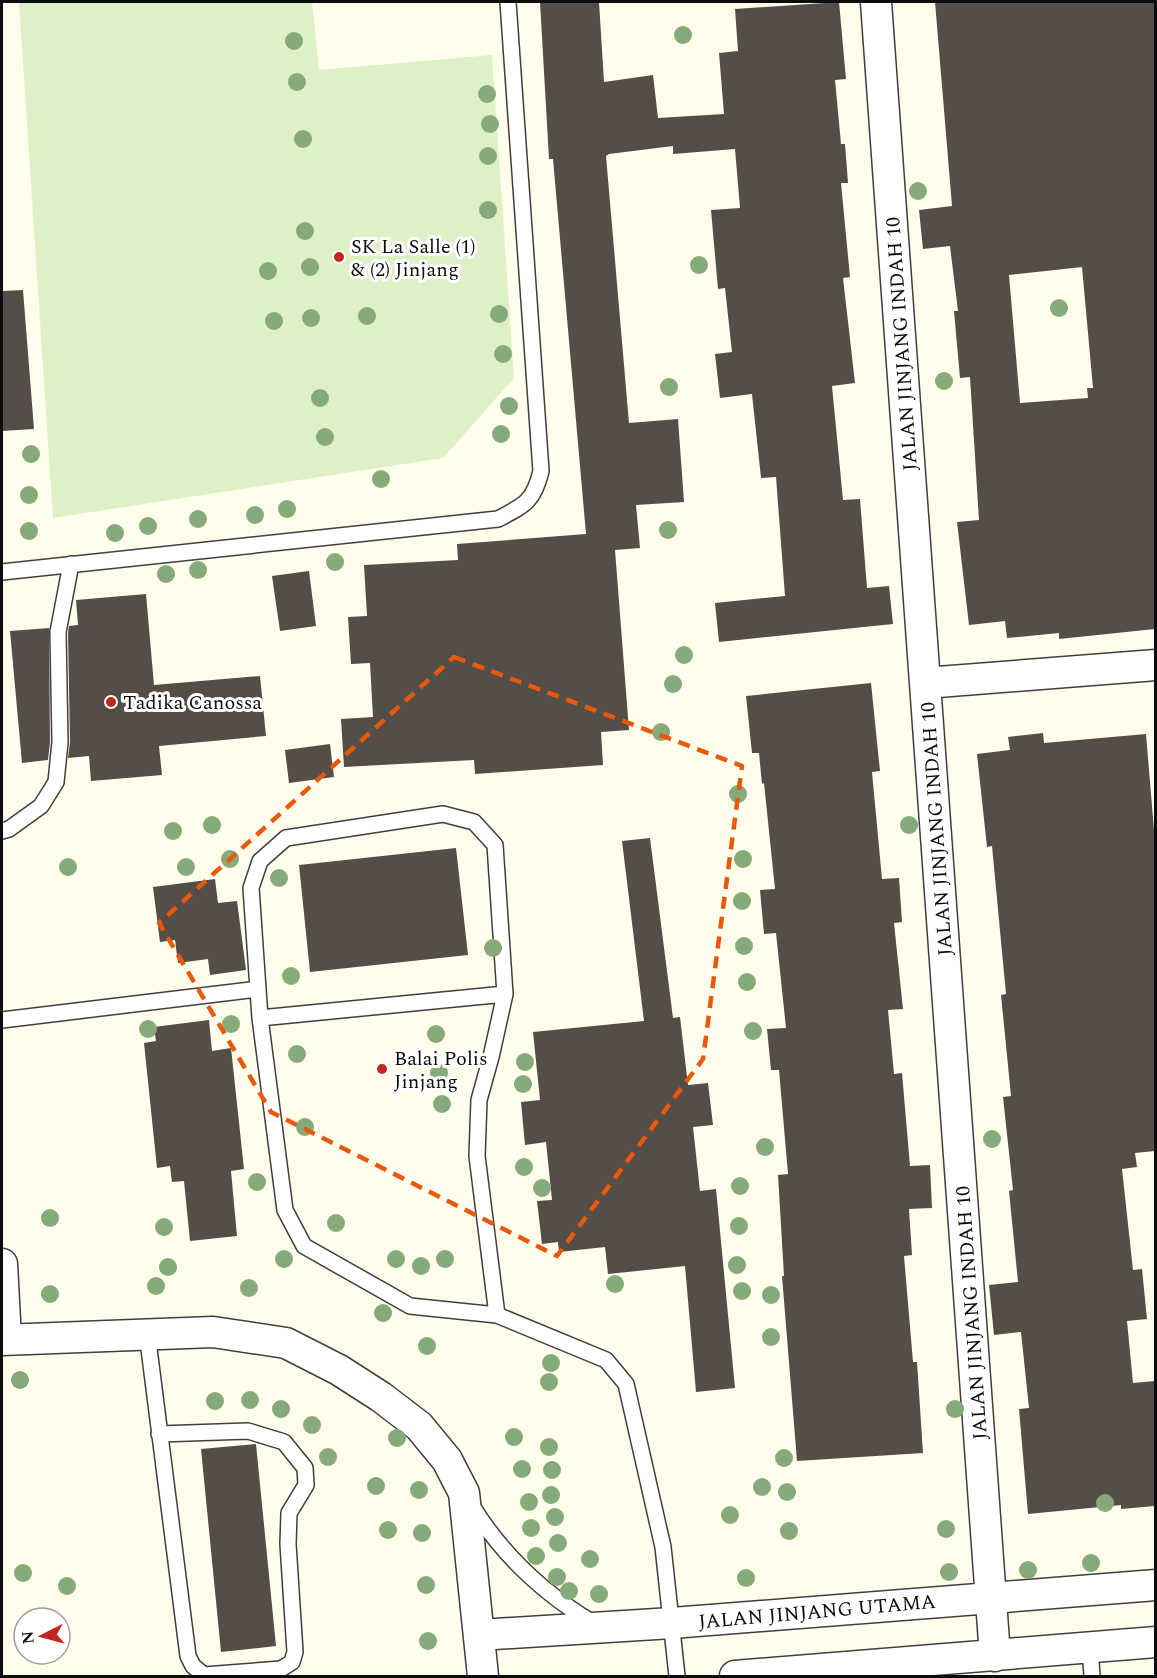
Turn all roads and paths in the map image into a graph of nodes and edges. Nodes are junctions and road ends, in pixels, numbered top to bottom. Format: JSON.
{"nodes":[{"id":1,"x":508,"y":2,"type":"edge"},
{"id":2,"x":876,"y":2,"type":"edge"},
{"id":3,"x":71,"y":564,"type":"junction"},
{"id":4,"x":2,"y":572,"type":"edge"},
{"id":5,"x":1155,"y":665,"type":"edge"},
{"id":6,"x":925,"y":683,"type":"junction"},
{"id":7,"x":2,"y":831,"type":"edge"},
{"id":8,"x":258,"y":988,"type":"junction"},
{"id":9,"x":505,"y":994,"type":"junction"},
{"id":10,"x":260,"y":1018,"type":"junction"},
{"id":11,"x":2,"y":1020,"type":"edge"},
{"id":12,"x":2,"y":1264,"type":"edge"},
{"id":13,"x":496,"y":1315,"type":"junction"},
{"id":14,"x":147,"y":1333,"type":"junction"},
{"id":15,"x":4,"y":1339,"type":"edge"},
{"id":16,"x":159,"y":1434,"type":"junction"},
{"id":17,"x":464,"y":1493,"type":"junction"},
{"id":18,"x":1155,"y":1585,"type":"edge"},
{"id":19,"x":991,"y":1598,"type":"junction"},
{"id":20,"x":672,"y":1623,"type":"junction"},
{"id":21,"x":599,"y":1627,"type":"junction"},
{"id":22,"x":479,"y":1635,"type":"junction"},
{"id":23,"x":1155,"y":1642,"type":"edge"},
{"id":24,"x":1090,"y":1647,"type":"junction"},
{"id":25,"x":995,"y":1656,"type":"junction"},
{"id":26,"x":483,"y":1677,"type":"edge"},
{"id":27,"x":677,"y":1677,"type":"edge"},
{"id":28,"x":735,"y":1677,"type":"edge"},
{"id":29,"x":1092,"y":1677,"type":"edge"}],
"edges":[{"from":1,"to":3,"type":"lane"},
{"from":2,"to":6,"type":"street","name":"JALAN JINJANG INDAH 10"},
{"from":3,"to":4,"type":"lane"},
{"from":3,"to":7,"type":"lane"},
{"from":5,"to":6,"type":"street"},
{"from":6,"to":19,"type":"street","name":"JALAN JINJANG INDAH 10"},
{"from":8,"to":9,"type":"lane"},
{"from":8,"to":10,"type":"lane"},
{"from":8,"to":11,"type":"lane"},
{"from":9,"to":10,"type":"lane"},
{"from":9,"to":13,"type":"lane"},
{"from":10,"to":13,"type":"lane"},
{"from":12,"to":15,"type":"street"},
{"from":13,"to":20,"type":"lane"},
{"from":14,"to":15,"type":"street"},
{"from":14,"to":16,"type":"lane"},
{"from":14,"to":17,"type":"street"},
{"from":16,"to":16,"type":"lane"},
{"from":17,"to":21,"type":"lane"},
{"from":17,"to":22,"type":"street"},
{"from":18,"to":19,"type":"street","name":"JALAN JINJANG UTAMA"},
{"from":19,"to":20,"type":"street","name":"JALAN JINJANG UTAMA"},
{"from":19,"to":25,"type":"street","name":"JALAN JINJANG INDAH 10"},
{"from":20,"to":21,"type":"street","name":"JALAN JINJANG UTAMA"},
{"from":20,"to":27,"type":"lane"},
{"from":21,"to":22,"type":"street","name":"JALAN JINJANG UTAMA"},
{"from":22,"to":26,"type":"street"},
{"from":23,"to":24,"type":"street"},
{"from":24,"to":25,"type":"street"},
{"from":24,"to":29,"type":"lane"},
{"from":25,"to":28,"type":"street"}]}
